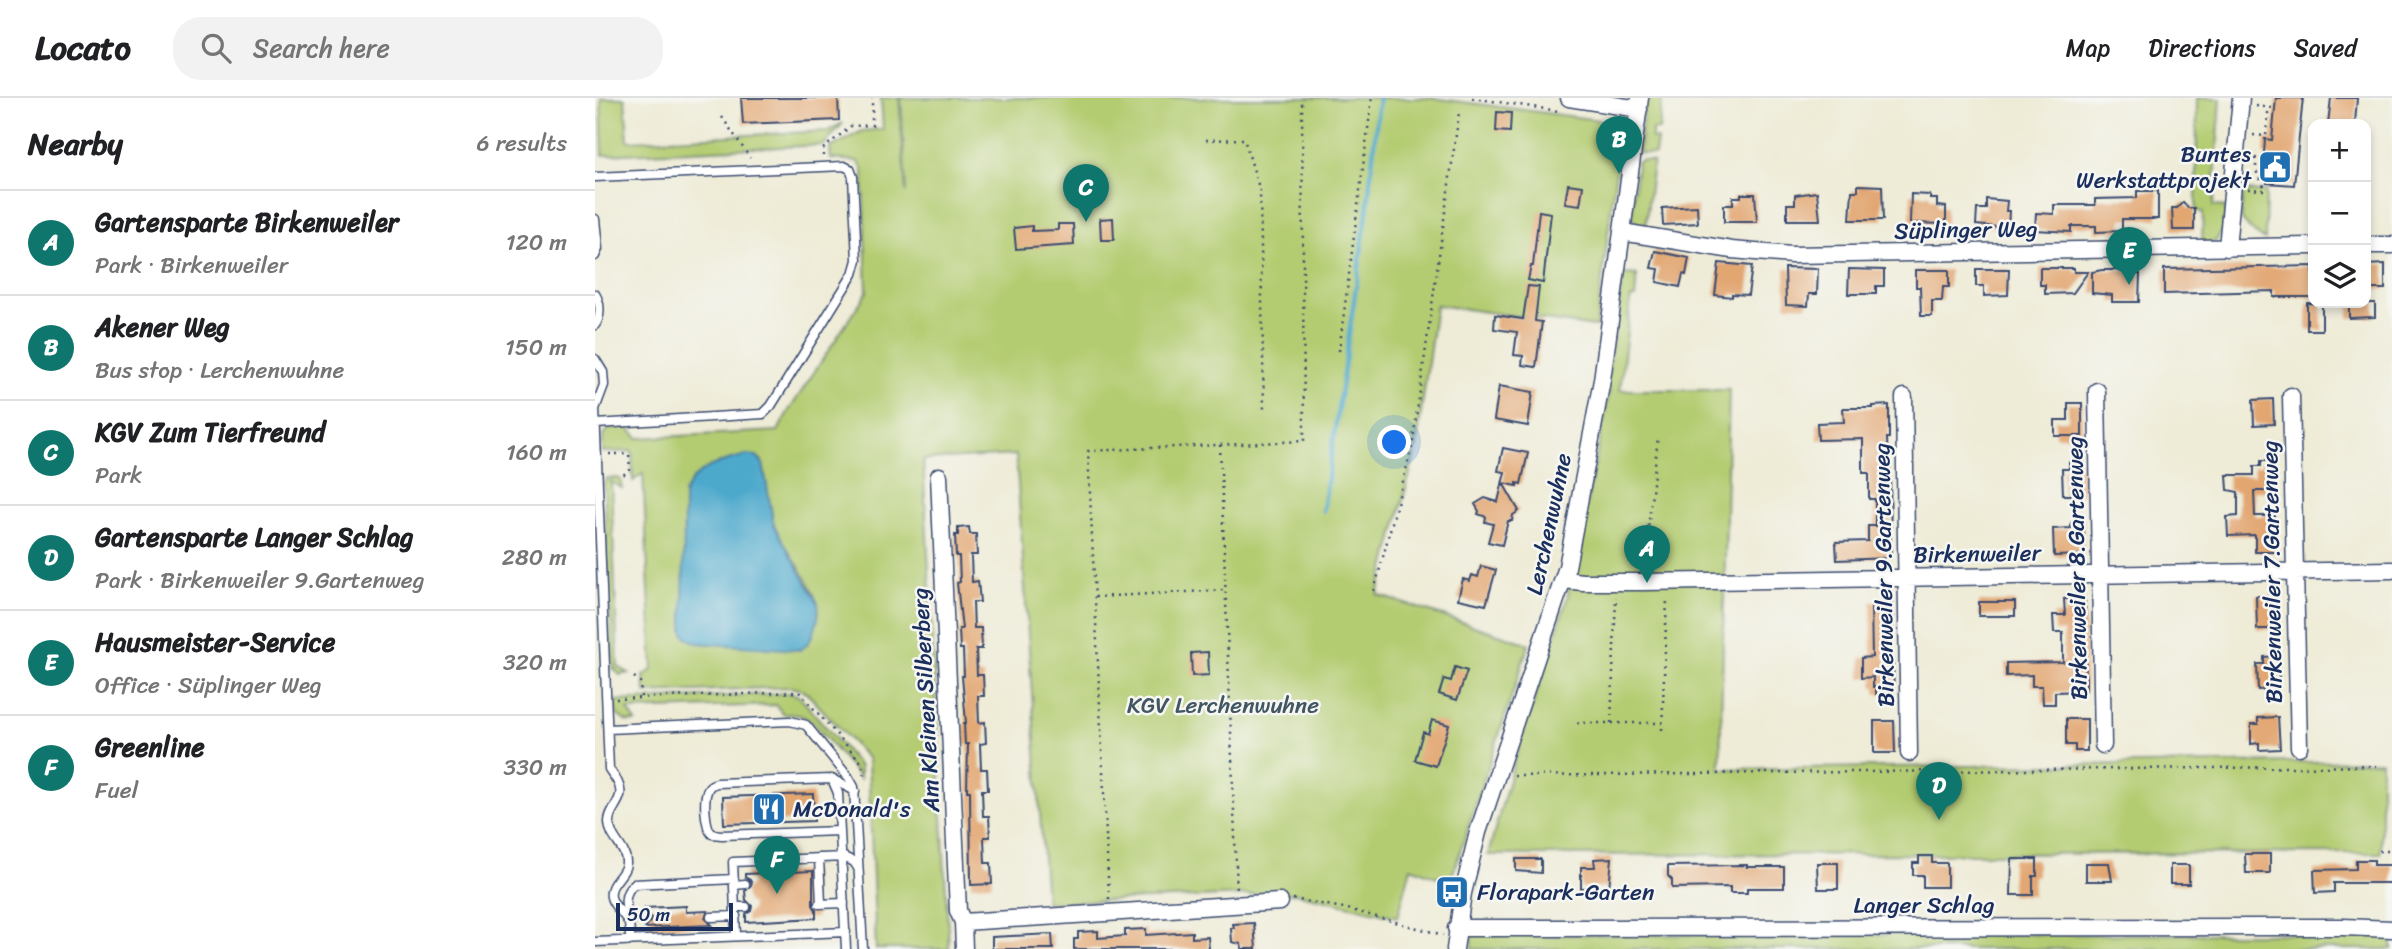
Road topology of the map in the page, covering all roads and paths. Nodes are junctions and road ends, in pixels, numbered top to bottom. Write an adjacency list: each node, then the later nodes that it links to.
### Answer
1 (872, 98): 16 (path)
2 (1302, 98): 37 (path)
3 (1371, 98): 29 (path)
4 (1472, 98): 7 (path)
5 (2241, 98): 25 (street)
6 (1639, 104): 7 (street); 21 (street, Lerchenwuhne)
7 (1565, 105)
8 (2264, 106): 9 (path)
9 (2275, 108)
10 (1458, 113): 51 (path)
11 (2274, 114): 13 (path)
12 (722, 117): 17 (path)
13 (2246, 134)
14 (1206, 140): 34 (path)
15 (2268, 155): 19 (path)
16 (822, 166): 17 (lane); 35 (lane)
17 (758, 170): 18 (lane)
18 (595, 177)
19 (2241, 188)
20 (595, 219): 26 (lane)
21 (1622, 232): 25 (street, Süplinger Weg); 46 (street, Lerchenwuhne)
22 (2371, 245): 23 (street)
23 (2392, 245)
24 (2308, 246): 25 (street, Süplinger Weg)
25 (2228, 248)
26 (595, 256)
27 (595, 294): 28 (lane)
28 (595, 325)
29 (1339, 351)
30 (595, 359): 35 (lane)
31 (2097, 391): 44 (street, Birkenweiler 8.Gartenweg)
32 (2291, 396): 43 (street, Birkenweiler 7.Gartenweg)
33 (1905, 397): 45 (street, Birkenweiler 9.Gartenweg)
34 (1264, 410)
35 (596, 424): 38 (lane)
36 (1658, 436): 49 (path)
37 (1220, 445): 50 (path); 52 (path)
38 (596, 454): 39 (lane); 40 (path)
39 (596, 474): 54 (lane)
40 (623, 475)
41 (939, 476): 85 (street, Am Kleinen Silberberg)
42 (2392, 570): 43 (street, Birkenweiler)
43 (2295, 571): 44 (street, Birkenweiler); 62 (street, Birkenweiler 7.Gartenweg)
44 (2100, 574): 45 (street, Birkenweiler); 61 (street, Birkenweiler 8.Gartenweg)
45 (1906, 579): 47 (street, Birkenweiler); 63 (street, Birkenweiler 9.Gartenweg)
46 (1564, 580): 48 (street, Birkenweiler); 89 (street, Lerchenwuhne)
47 (1668, 581): 49 (street, Birkenweiler); 58 (path)
48 (1616, 582): 49 (street, Birkenweiler); 57 (path)
49 (1643, 582)
50 (1224, 590): 52 (path); 77 (path)
51 (1374, 592)
52 (1094, 597): 82 (path)
53 (634, 677): 67 (path)
54 (606, 679): 55 (lane); 59 (lane)
55 (595, 680)
56 (1577, 723): 57 (path)
57 (1611, 723): 58 (path)
58 (1662, 723): 60 (path)
59 (608, 729): 68 (lane); 90 (lane)
60 (1662, 730)
61 (2103, 745)
62 (2299, 747)
63 (1909, 753)
64 (2381, 765): 65 (path)
65 (1510, 776)
66 (832, 779): 68 (lane); 69 (lane); 69 (lane)
67 (864, 781)
68 (855, 791): 74 (lane)
69 (840, 831): 72 (lane)
70 (2379, 851): 71 (path)
71 (2392, 851)
72 (841, 857): 73 (lane); 74 (lane); 79 (lane)
73 (819, 858): 75 (lane); 79 (lane)
74 (860, 871): 93 (lane)
75 (734, 882): 76 (lane); 81 (lane); 84 (lane)
76 (745, 884)
77 (1237, 893)
78 (1280, 902): 82 (street); 89 (path)
79 (844, 903): 87 (lane)
80 (746, 907): 81 (lane)
81 (735, 912): 83 (lane); 88 (lane)
82 (1109, 912): 85 (street)
83 (711, 917)
84 (645, 919)
85 (963, 922): 94 (street, Am Kleinen Silberberg)
86 (2392, 929): 89 (street, Langer Schlag)
87 (846, 932): 88 (lane); 92 (lane)
88 (736, 936): 90 (lane)
89 (1455, 938)
90 (630, 941): 91 (lane)
91 (595, 943)
92 (846, 949)
93 (863, 949)
94 (964, 949)

